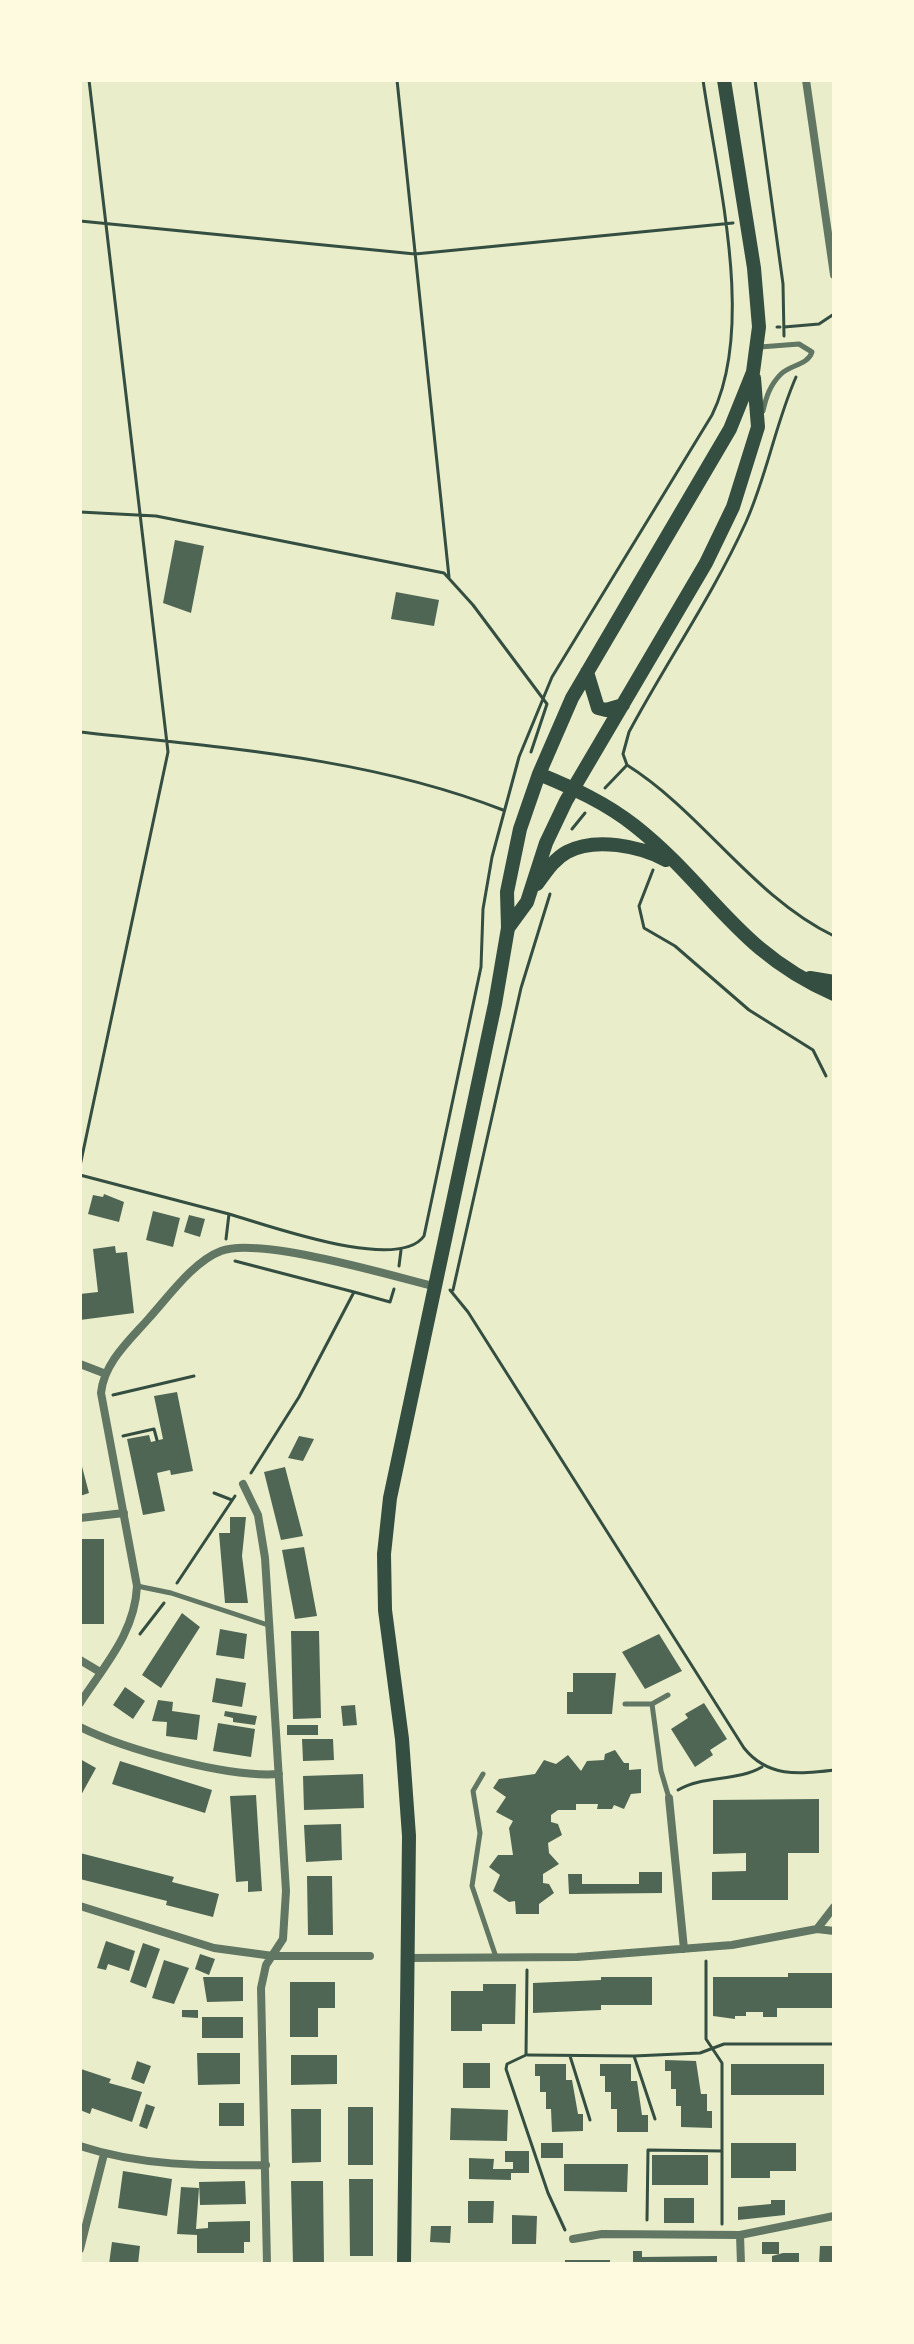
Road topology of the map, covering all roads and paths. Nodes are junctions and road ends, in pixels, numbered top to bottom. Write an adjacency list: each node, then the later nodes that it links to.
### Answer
1 (89, 80): 9 (path)
2 (397, 80): 13 (path)
3 (703, 80): 10 (path)
4 (724, 80): 8 (main road)
5 (755, 80): 17 (path)
6 (806, 80): 11 (street)
7 (80, 221): 9 (path)
8 (748, 221): 10 (path); 19 (main road)
9 (107, 223): 13 (path); 23 (path)
10 (724, 224): 13 (path); 26 (path)
11 (831, 241): 12 (street)
12 (831, 252): 14 (street)
13 (415, 254): 24 (path)
14 (832, 262): 15 (street)
15 (834, 275)
16 (834, 314): 17 (path)
17 (780, 327): 18 (path)
18 (784, 340)
19 (758, 347): 20 (main road); 21 (lane)
20 (753, 372): 21 (main road); 25 (main road)
21 (758, 427): 27 (main road)
22 (80, 512): 23 (path)
23 (141, 515): 24 (path); 31 (path)
24 (449, 577): 26 (path)
25 (587, 672): 27 (main road); 29 (main road)
26 (543, 697): 28 (path)
27 (623, 705): 32 (main road)
28 (533, 718): 29 (path); 35 (path)
29 (558, 729): 33 (main road)
30 (80, 732): 31 (path)
31 (168, 740): 35 (path); 47 (path)
32 (599, 746): 34 (main road); 42 (path)
33 (539, 774): 34 (main road); 41 (main road)
34 (573, 788): 38 (main road); 40 (main road)
35 (503, 810): 51 (path)
36 (580, 820): 37 (path)
37 (567, 852): 38 (main road); 40 (main road)
38 (667, 860): 43 (main road); 46 (path)
39 (552, 889): 77 (path)
40 (532, 890): 41 (main road)
41 (508, 928): 53 (main road)
42 (834, 936)
43 (794, 974): 44 (main road); 45 (main road)
44 (834, 982)
45 (834, 994)
46 (826, 1076)
47 (80, 1166)
48 (80, 1175): 49 (path)
49 (229, 1214): 50 (path); 51 (path)
50 (228, 1249): 52 (street); 54 (path); 56 (street)
51 (401, 1250): 52 (path)
52 (397, 1277): 53 (street); 54 (path)
53 (437, 1287): 92 (main road)
54 (354, 1292): 61 (path)
55 (80, 1364): 56 (street)
56 (106, 1374): 58 (street)
57 (194, 1376): 58 (path)
58 (101, 1398): 59 (street)
59 (107, 1439): 60 (path); 64 (street)
60 (157, 1440)
61 (243, 1484): 63 (path); 68 (street)
62 (214, 1493): 63 (path)
63 (232, 1500): 67 (path)
64 (124, 1513): 65 (street); 66 (street)
65 (80, 1518)
66 (137, 1586): 67 (lane); 69 (street)
67 (171, 1593): 68 (lane); 69 (path)
68 (268, 1625): 79 (street)
69 (124, 1637): 71 (street)
70 (80, 1660): 71 (street)
71 (100, 1672): 73 (street)
72 (668, 1695): 75 (lane)
73 (80, 1703)
74 (625, 1704): 75 (lane)
75 (652, 1704): 81 (lane)
76 (80, 1727): 79 (street)
77 (764, 1766): 78 (path); 81 (path)
78 (834, 1770)
79 (279, 1774): 88 (street)
80 (483, 1774): 91 (lane)
81 (669, 1798): 87 (street)
82 (80, 1906): 88 (street)
83 (834, 1907): 84 (street)
84 (817, 1929): 85 (street); 86 (street)
85 (834, 1931)
86 (706, 1947): 87 (street); 94 (path)
87 (684, 1949): 90 (street)
88 (273, 1956): 89 (street); 103 (street)
89 (370, 1956)
90 (527, 1956): 91 (street); 95 (path)
91 (496, 1957): 92 (street)
92 (407, 1958): 111 (main road)
93 (834, 2044): 94 (path)
94 (712, 2048): 97 (path); 101 (path)
95 (526, 2055): 96 (path); 108 (path)
96 (570, 2056): 97 (path); 99 (path)
97 (634, 2056): 98 (path)
98 (655, 2119)
99 (590, 2120)
100 (80, 2146): 102 (street)
101 (722, 2151): 105 (path); 107 (path)
102 (104, 2154): 103 (street); 109 (street)
103 (266, 2165): 110 (street)
104 (834, 2216): 106 (street)
105 (647, 2233): 107 (street); 108 (street)
106 (740, 2235): 107 (street); 112 (street)
107 (723, 2236)
108 (573, 2239)
109 (80, 2249)
110 (267, 2264)
111 (404, 2264)
112 (741, 2264)

